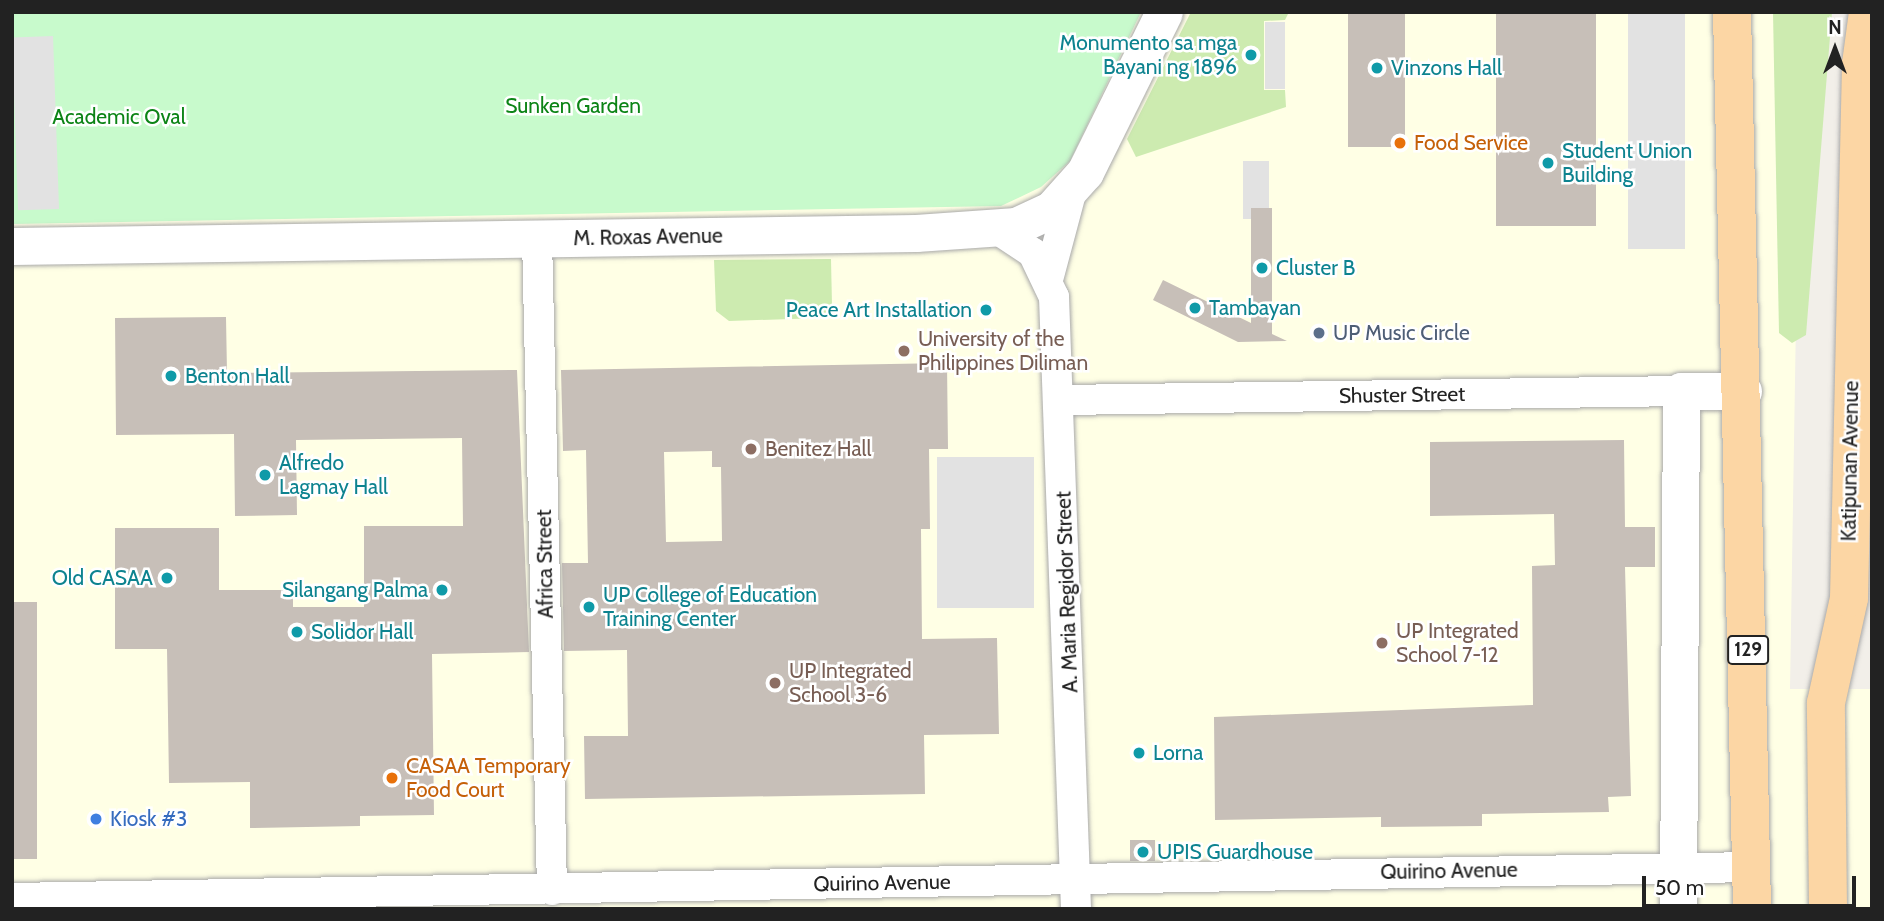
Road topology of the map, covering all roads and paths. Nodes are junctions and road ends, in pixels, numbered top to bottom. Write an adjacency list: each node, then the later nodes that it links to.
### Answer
1 (1164, 12): 6 (street, M. Roxas Avenue)
2 (1732, 12): 13 (main road, 129)
3 (1857, 12): 5 (main road)
4 (1868, 12): 5 (main road, Katipunan Avenue)
5 (1861, 51): 11 (main road, Katipunan Avenue)
6 (1073, 186): 7 (street, M. Roxas Avenue); 10 (street, A. Maria Regidor Street)
7 (997, 229): 8 (street, M. Roxas Avenue); 10 (street)
8 (537, 238): 9 (street, M. Roxas Avenue); 19 (street, Africa Street)
9 (12, 246)
10 (1049, 276): 14 (street, A. Maria Regidor Street)
11 (1862, 387): 15 (main road, Katipunan Avenue)
12 (1681, 391): 13 (street, Shuster Street); 14 (street, Shuster Street); 16 (street)
13 (1743, 391): 17 (main road, 129)
14 (1062, 400): 18 (street, A. Maria Regidor Street)
15 (1861, 430): 24 (main road, Katipunan Avenue)
16 (1678, 867): 17 (street, Quirino Avenue); 18 (street, Quirino Avenue); 22 (street)
17 (1752, 867): 23 (main road, 129)
18 (1075, 879): 19 (street, Quirino Avenue); 21 (street, A. Maria Regidor Street)
19 (552, 890): 20 (street, Quirino Avenue)
20 (12, 898)
21 (1076, 909)
22 (1678, 909)
23 (1752, 909)
24 (1828, 909)

